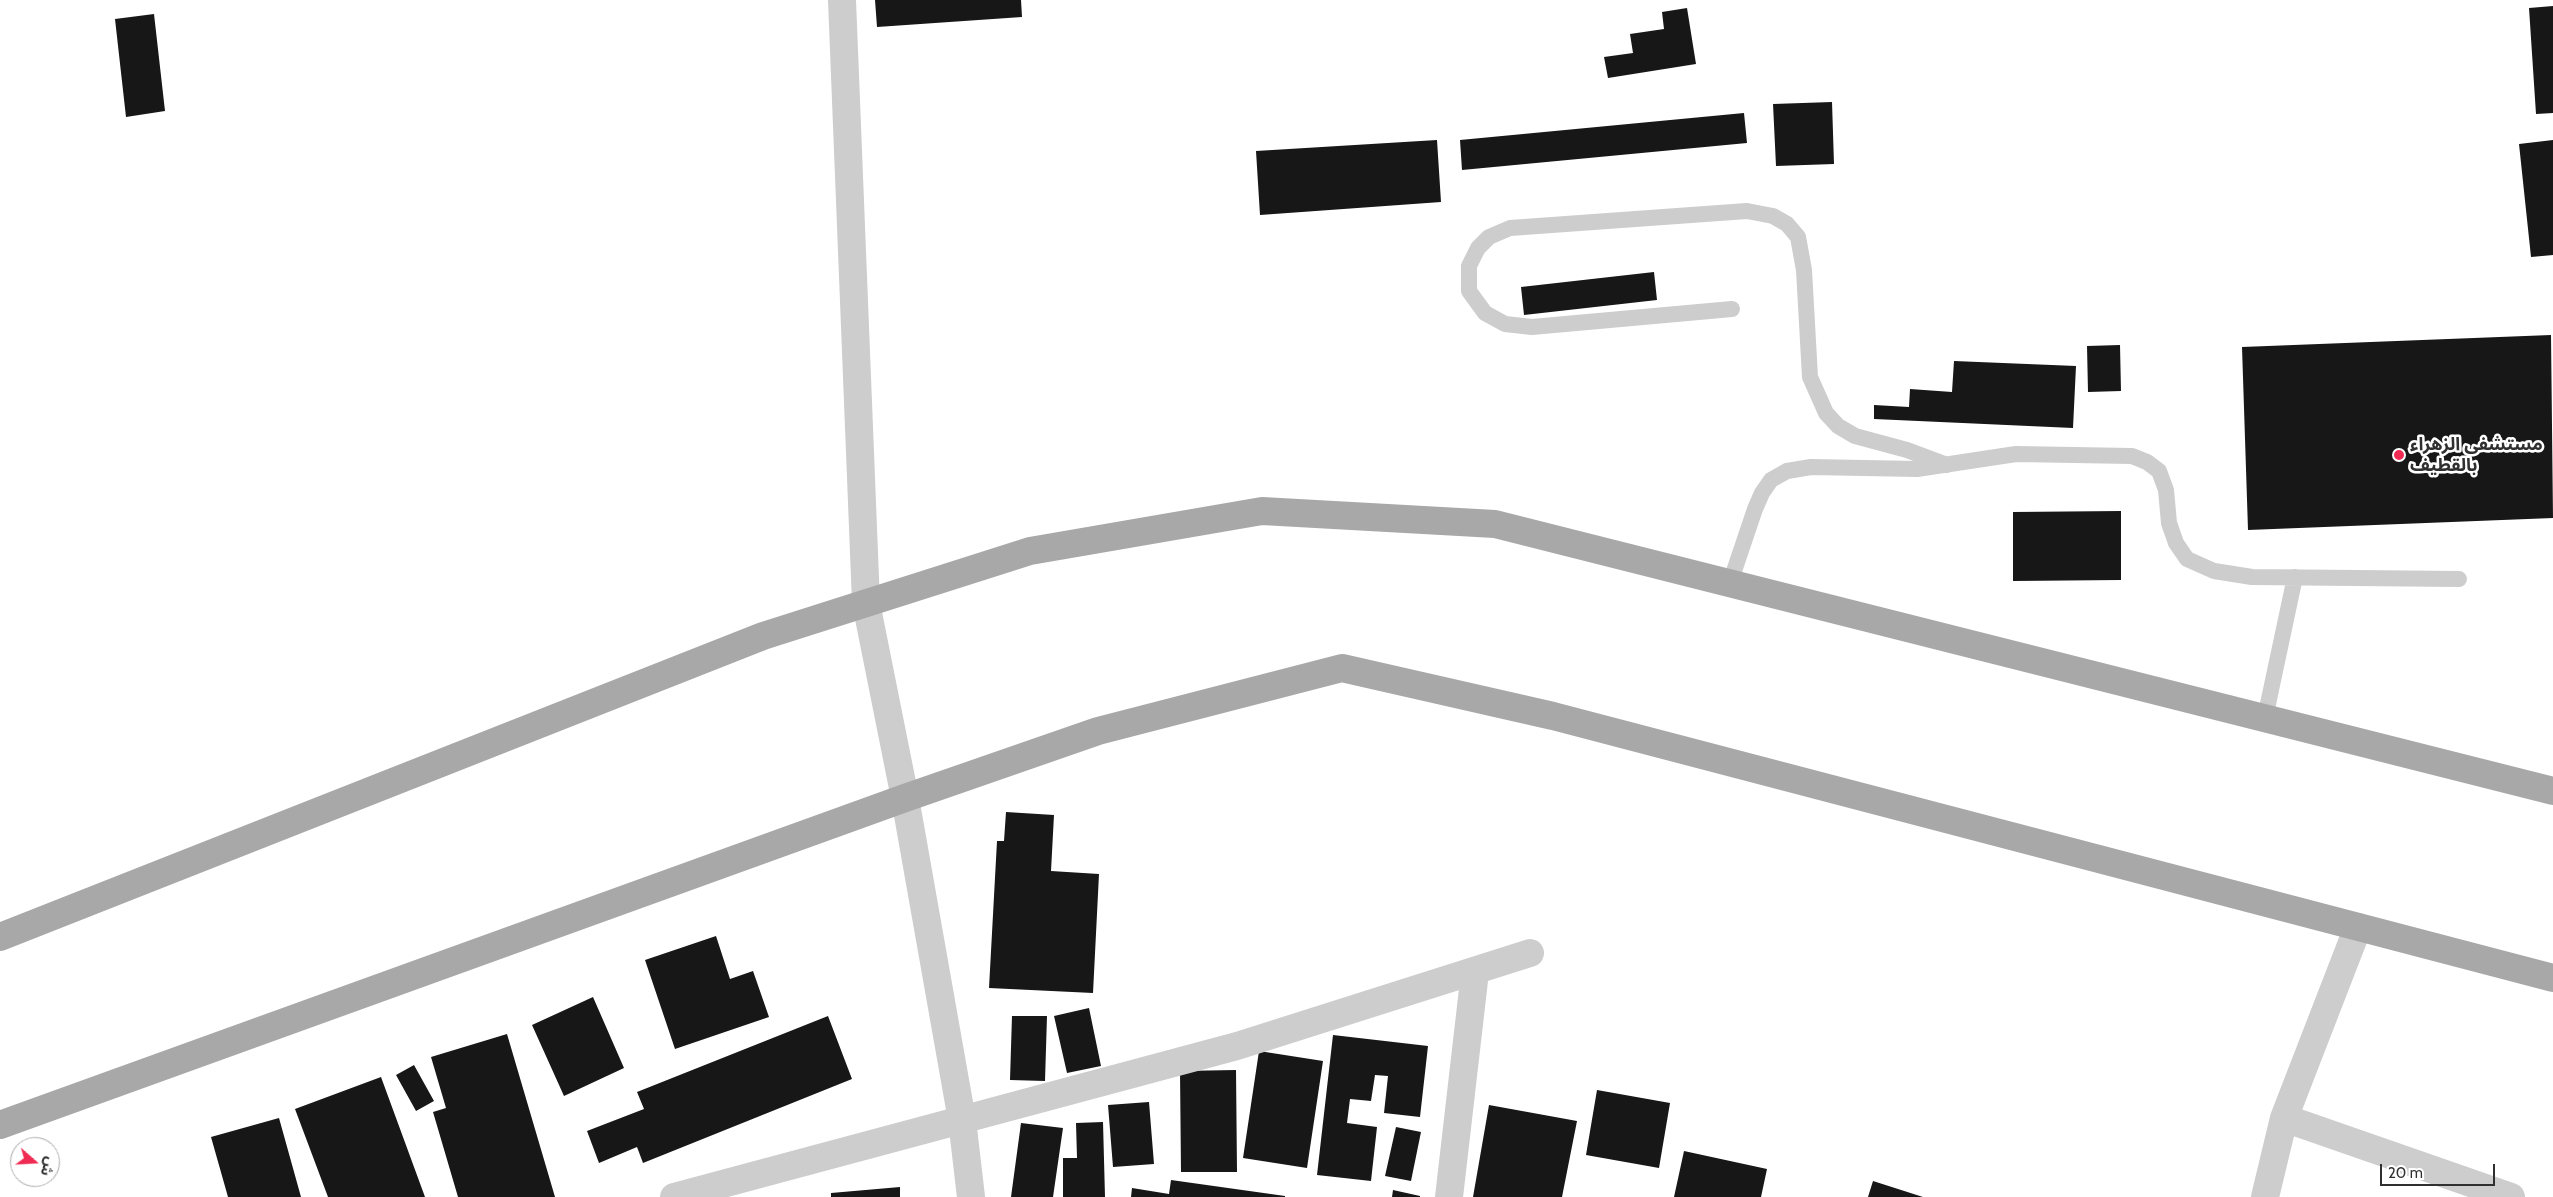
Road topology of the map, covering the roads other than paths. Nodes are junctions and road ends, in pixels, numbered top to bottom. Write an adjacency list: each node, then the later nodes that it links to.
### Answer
1 (842, 0): 7 (street)
2 (1732, 309): 3 (lane)
3 (1947, 465): 4 (lane); 6 (lane)
4 (2295, 577): 5 (lane); 8 (lane)
5 (2459, 579)
6 (1730, 583): 7 (main road); 8 (main road)
7 (866, 603): 10 (street); 12 (main road)
8 (2265, 718): 9 (main road)
9 (2553, 791)
10 (905, 798): 11 (main road); 17 (street); 18 (main road)
11 (2358, 927): 15 (main road); 16 (street)
12 (0, 937)
13 (1530, 953): 14 (street)
14 (1475, 972): 17 (street); 21 (street)
15 (2553, 978)
16 (2284, 1118): 22 (street); 23 (street)
17 (962, 1120): 19 (street); 20 (street)
18 (0, 1125)
19 (674, 1197)
20 (971, 1197)
21 (1449, 1197)
22 (2265, 1197)
23 (2511, 1197)

